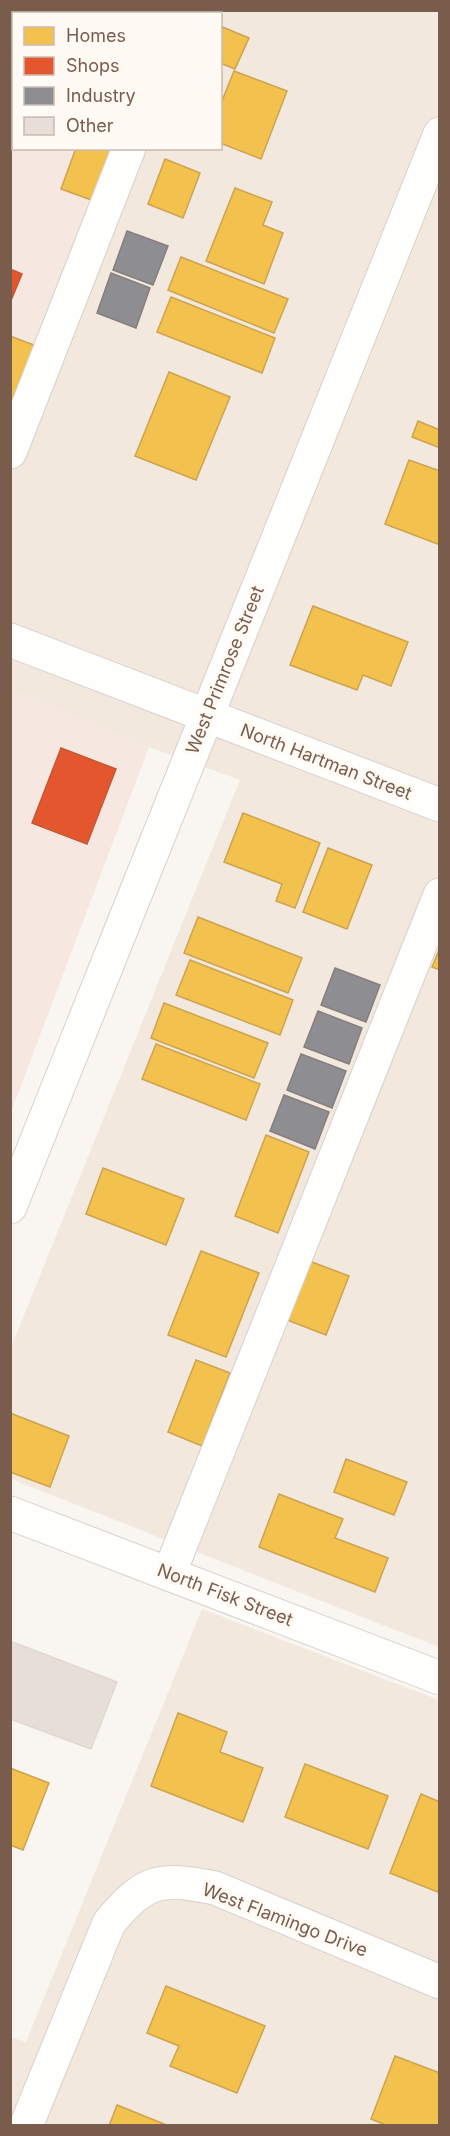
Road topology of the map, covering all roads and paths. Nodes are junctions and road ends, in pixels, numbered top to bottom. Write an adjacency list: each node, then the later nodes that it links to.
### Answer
1 (440, 134): 5 (street, West Primrose Street)
2 (128, 150): 3 (street)
3 (10, 452)
4 (10, 640): 5 (street, North Hartman Street)
5 (207, 716): 6 (street, North Hartman Street); 8 (street, West Primrose Street)
6 (440, 805)
7 (440, 895): 10 (street)
8 (10, 1207)
9 (10, 1513): 10 (street, North Fisk Street)
10 (169, 1574): 11 (street, North Fisk Street)
11 (440, 1678)
12 (440, 1982): 13 (street, West Flamingo Drive)
13 (26, 2126)

